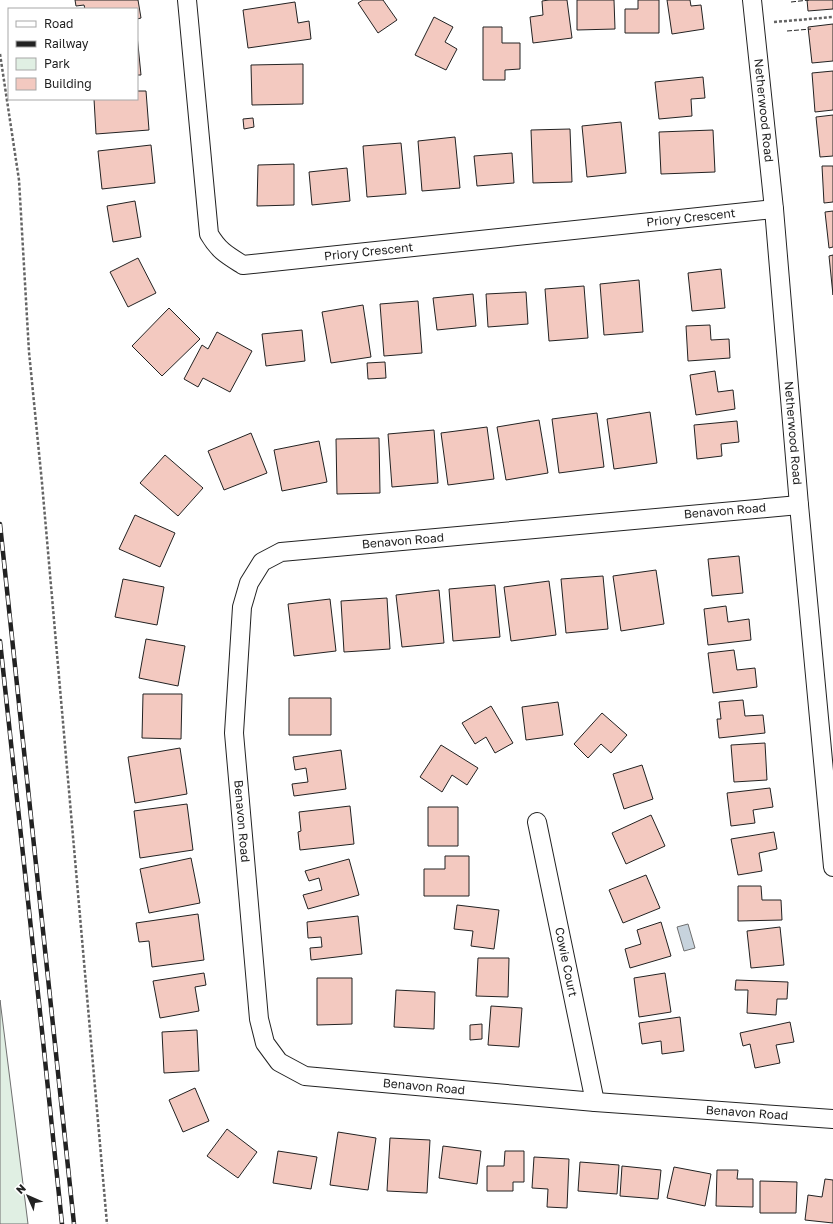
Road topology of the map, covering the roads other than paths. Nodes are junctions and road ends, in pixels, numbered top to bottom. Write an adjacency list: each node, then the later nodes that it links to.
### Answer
1 (187, 0): 3 (street, Priory Crescent)
2 (752, 0): 3 (street, Netherwood Road)
3 (774, 209): 4 (street, Netherwood Road)
4 (799, 505): 6 (street, Netherwood Road); 7 (street, Benavon Road)
5 (537, 822): 7 (street, Cowie Court)
6 (833, 867)
7 (595, 1102): 8 (street, Benavon Road)
8 (833, 1119)

